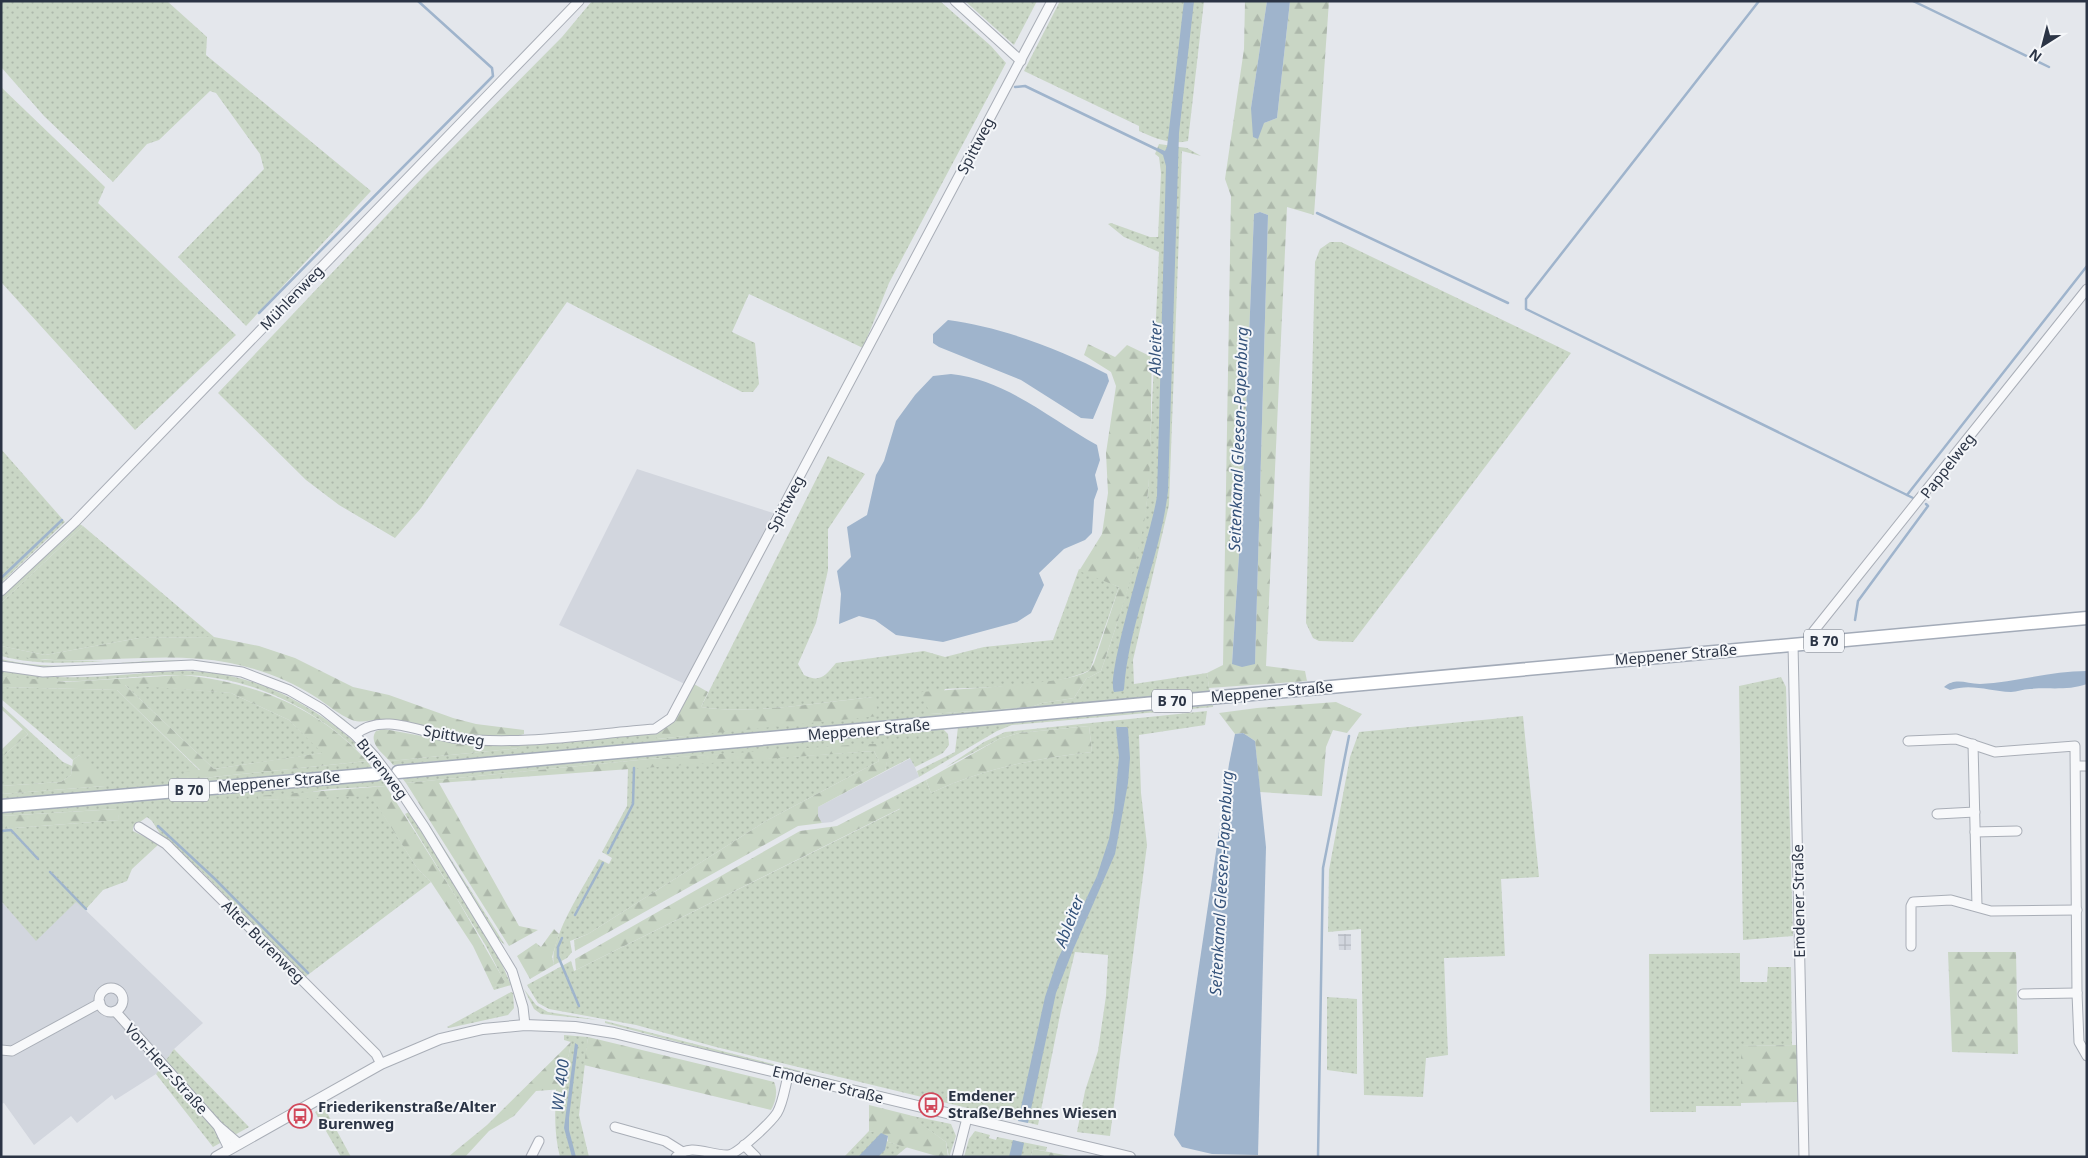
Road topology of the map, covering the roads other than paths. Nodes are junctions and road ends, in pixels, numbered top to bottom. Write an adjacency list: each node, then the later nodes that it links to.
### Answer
1 (579, 1): 6 (street, Mühlenweg)
2 (955, 1): 4 (street)
3 (1052, 1): 4 (street, Spittweg)
4 (1020, 61): 11 (street, Spittweg)
5 (2087, 289): 8 (street, Pappelweg)
6 (1, 591)
7 (2087, 618): 8 (main road, Meppener Straße / B 70)
8 (1811, 642): 9 (main road, Meppener Straße / B 70)
9 (1793, 644): 16 (main road, Meppener Straße / B 70); 51 (street, Emdener Straße)
10 (1, 666): 11 (street, Burenweg)
11 (355, 735): 32 (street, Burenweg, bridge)
12 (1908, 741): 13 (street)
13 (1973, 744): 14 (street); 19 (street)
14 (2076, 766): 15 (street); 24 (street)
15 (2087, 766)
16 (398, 772)
17 (377, 774): 18 (main road, Meppener Straße / B 70)
18 (1, 806)
19 (1975, 812): 20 (street); 23 (street)
20 (1937, 814)
21 (139, 827): 35 (street, Alter Burenweg)
22 (2017, 831): 23 (street)
23 (1975, 832): 25 (street)
24 (2082, 895): 26 (street)
25 (1977, 906): 26 (street); 27 (street)
26 (2077, 910): 28 (street)
27 (1910, 946)
28 (2077, 993): 29 (street); 34 (street)
29 (2023, 994)
30 (100, 1003): 31 (street, Von-Herz-Straße); 31 (street, Von-Herz-Straße); 33 (street, Von-Herz-Straße)
31 (115, 1011): 38 (street, Von-Herz-Straße)
32 (525, 1025): 35 (street, Emdener Straße); 36 (street, Emdener Straße)
33 (1, 1050)
34 (2087, 1056)
35 (381, 1064): 41 (street, Emdener Straße)
36 (788, 1076): 37 (street, Emdener Straße); 42 (street)
37 (968, 1118): 45 (street, Emdener Straße); 49 (street)
38 (218, 1126): 41 (street); 43 (street)
39 (615, 1127): 44 (street)
40 (540, 1141): 47 (street)
41 (239, 1144): 43 (street, Emdener Straße)
42 (744, 1145): 44 (street); 48 (street)
43 (229, 1149): 46 (street, Emdener Straße)
44 (679, 1154)
45 (1113, 1155): 50 (street, Emdener Straße)
46 (216, 1157)
47 (531, 1157)
48 (756, 1157)
49 (957, 1157)
50 (1130, 1157)
51 (1804, 1157)

